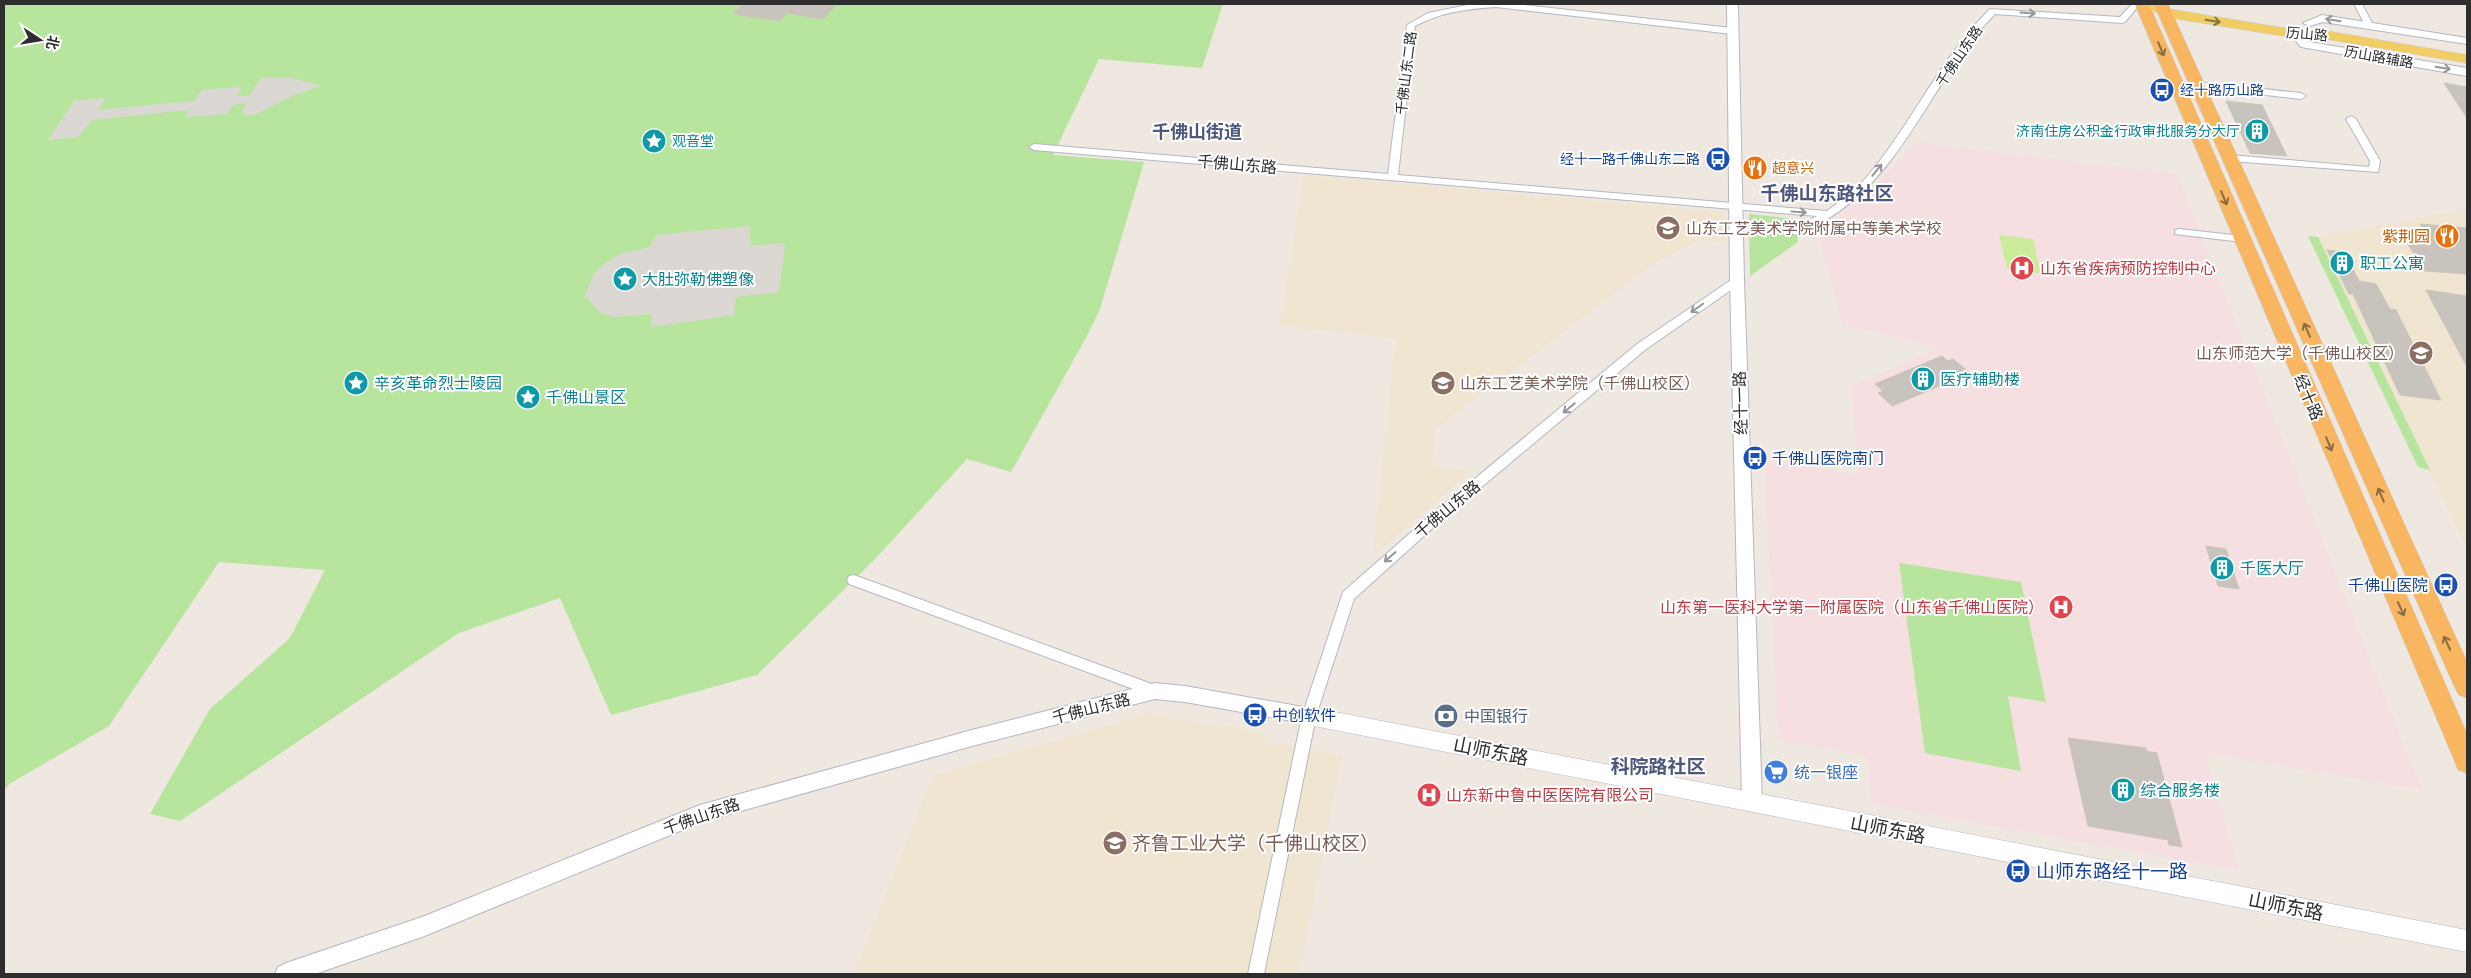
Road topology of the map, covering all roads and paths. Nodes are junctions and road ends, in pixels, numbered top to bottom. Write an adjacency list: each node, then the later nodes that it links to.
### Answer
1 (1732, 4): 9 (street, 经十一路)
2 (2136, 4): 22 (street, 千佛山东路, one-way to 2)
3 (2142, 4): 25 (highway, 经十路, one-way to 25)
4 (2190, 4): 7 (main road, 历山路)
5 (2358, 4): 8 (street)
6 (2158, 7): 10 (main road, 历山路, one-way to 10); 15 (highway, 经十路)
7 (2309, 23): 8 (street, 历山路辅路, one-way to 7); 12 (main road, 历山路)
8 (2369, 25): 11 (street, 历山路辅路)
9 (1732, 32): 20 (street, 千佛山东二路); 21 (street, 经十一路)
10 (2296, 34): 13 (main road, 历山路); 14 (street, 历山路辅路, one-way to 14)
11 (2467, 41)
12 (2467, 52)
13 (2467, 59)
14 (2467, 72)
15 (2197, 85): 16 (street); 19 (highway, 经十路)
16 (2301, 96)
17 (2351, 119): 19 (street)
18 (1034, 147): 20 (street, 千佛山东路)
19 (2230, 158): 28 (highway, 经十路, one-way to 19)
20 (1393, 177): 21 (street, 千佛山东路)
21 (1736, 207): 22 (street, 千佛山东路, one-way to 22); 26 (street, 经十一路)
22 (1828, 214): 23 (street, 千佛山东路)
23 (1797, 232)
24 (2179, 232): 25 (street)
25 (2242, 239): 31 (highway, 经十路, one-way to 31)
26 (1737, 280): 30 (street, 千佛山东路, one-way to 30); 32 (street, 经十一路)
27 (854, 580): 29 (street)
28 (2467, 688)
29 (1155, 691): 30 (street, 千佛山东路); 34 (street, 千佛山东路)
30 (1309, 716): 32 (main road, 山师东路); 35 (street)
31 (2467, 762)
32 (1752, 802): 33 (main road, 山师东路)
33 (2467, 941)
34 (286, 974)
35 (1256, 974)

